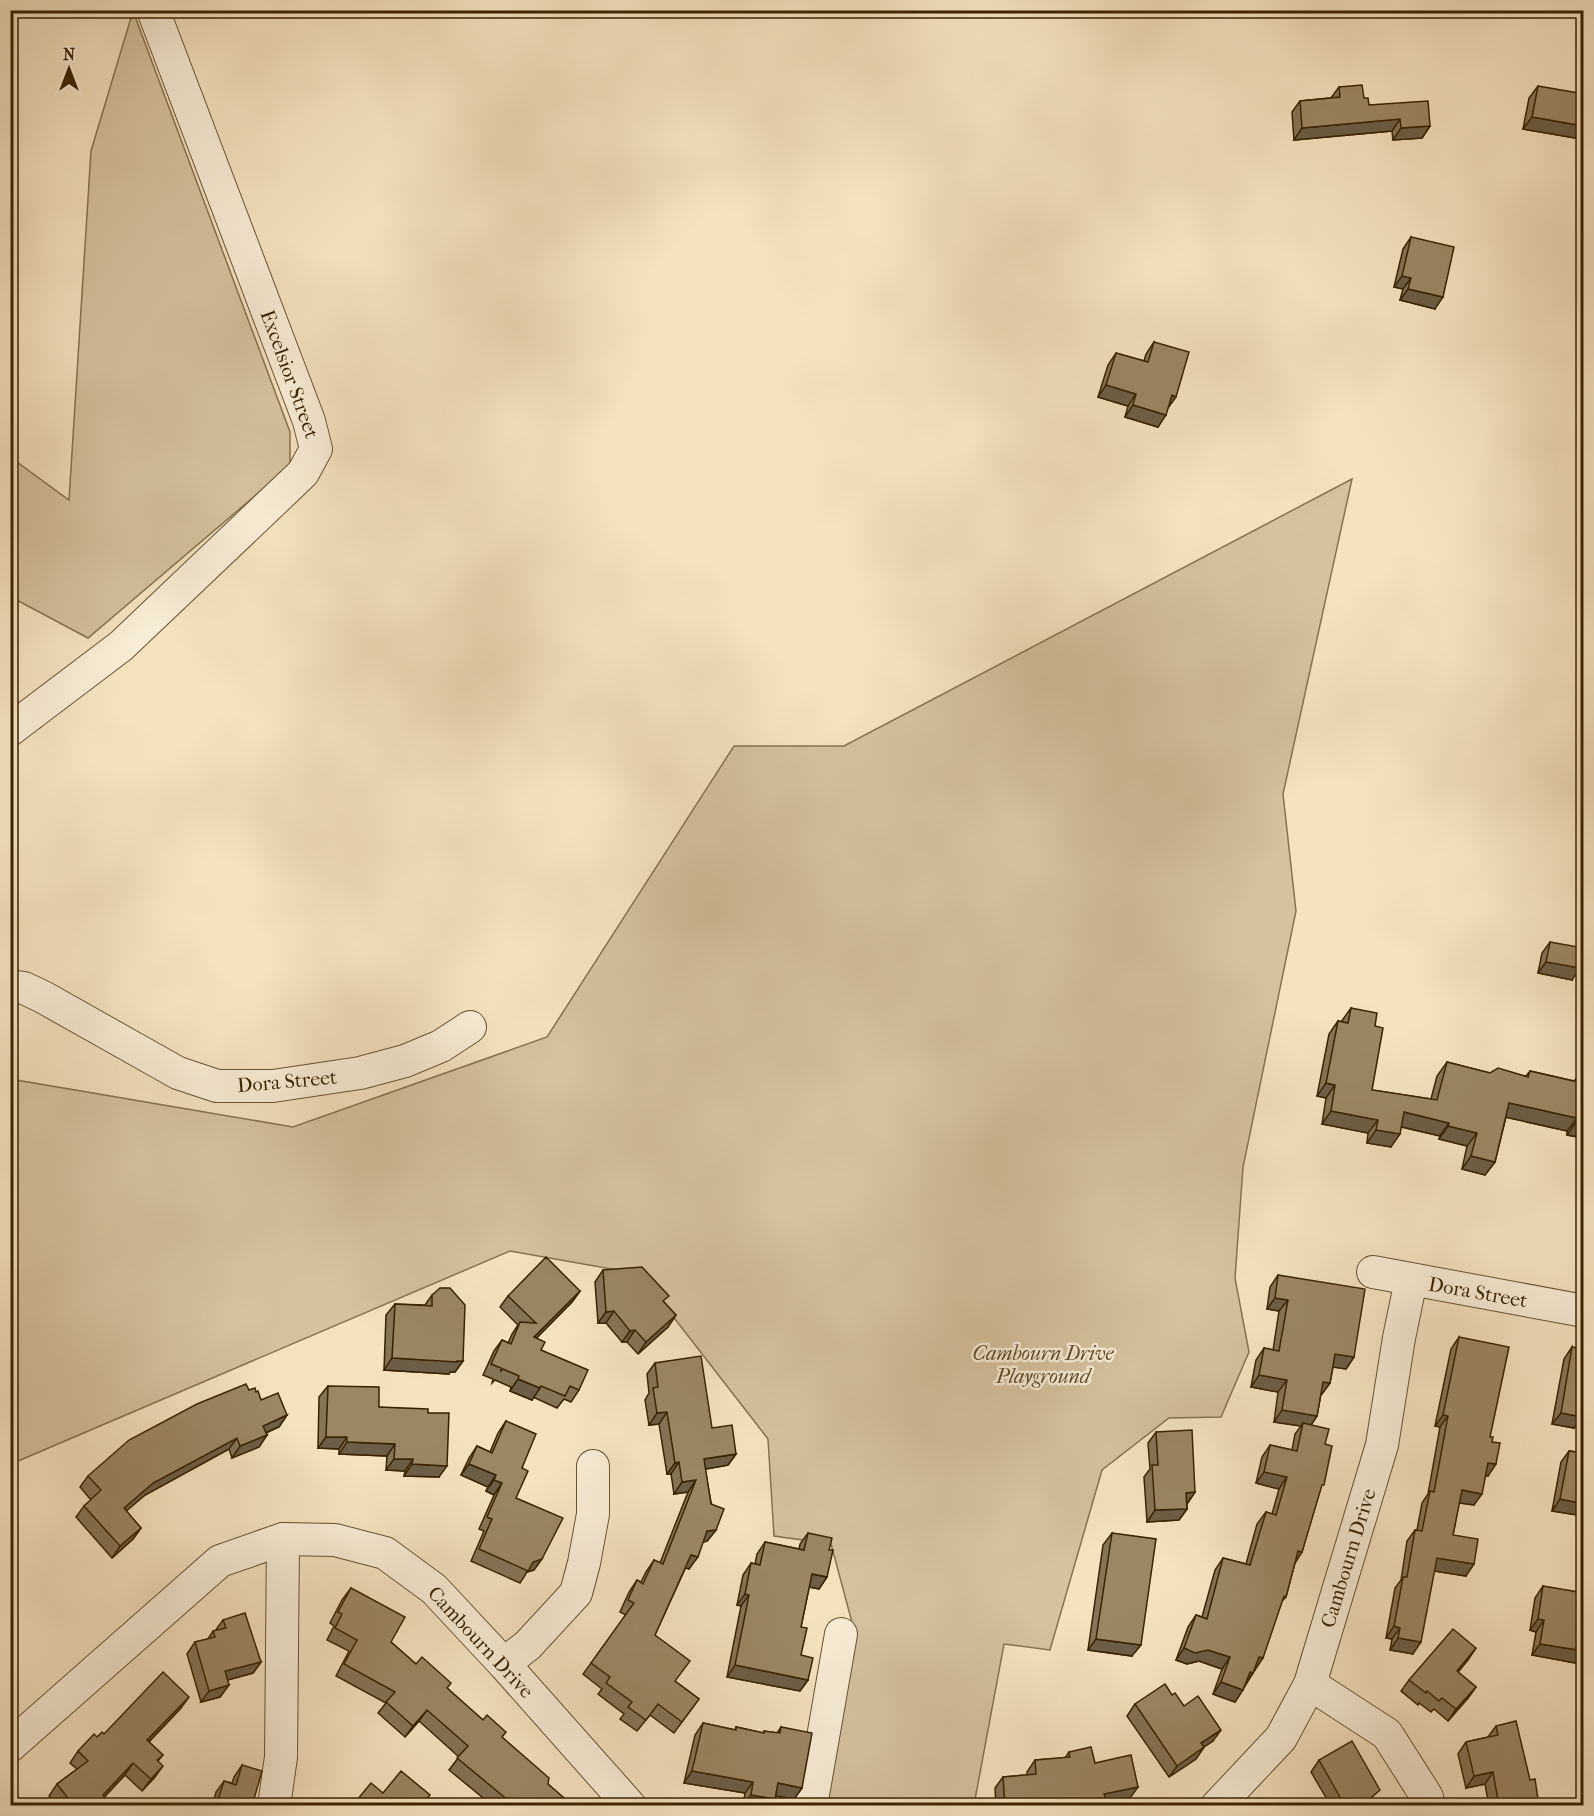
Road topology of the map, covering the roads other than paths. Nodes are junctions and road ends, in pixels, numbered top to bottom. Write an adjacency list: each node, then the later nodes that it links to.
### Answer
1 (153, 10): 2 (street, Excelsior Street)
2 (10, 730)
3 (10, 986): 4 (street, Dora Street)
4 (470, 1027)
5 (1373, 1272): 6 (street, Dora Street)
6 (1411, 1280): 7 (street, Dora Street); 12 (street, Cambourn Drive)
7 (1584, 1311)
8 (593, 1466): 11 (street)
9 (283, 1539): 11 (street, Cambourn Drive); 13 (street, Cambourn Drive); 14 (street)
10 (841, 1634): 16 (street)
11 (504, 1664): 15 (street, Cambourn Drive)
12 (1310, 1684): 17 (street, Cambourn Drive); 18 (street)
13 (10, 1746)
14 (274, 1806)
15 (630, 1806)
16 (811, 1806)
17 (1217, 1806)
18 (1428, 1806)

